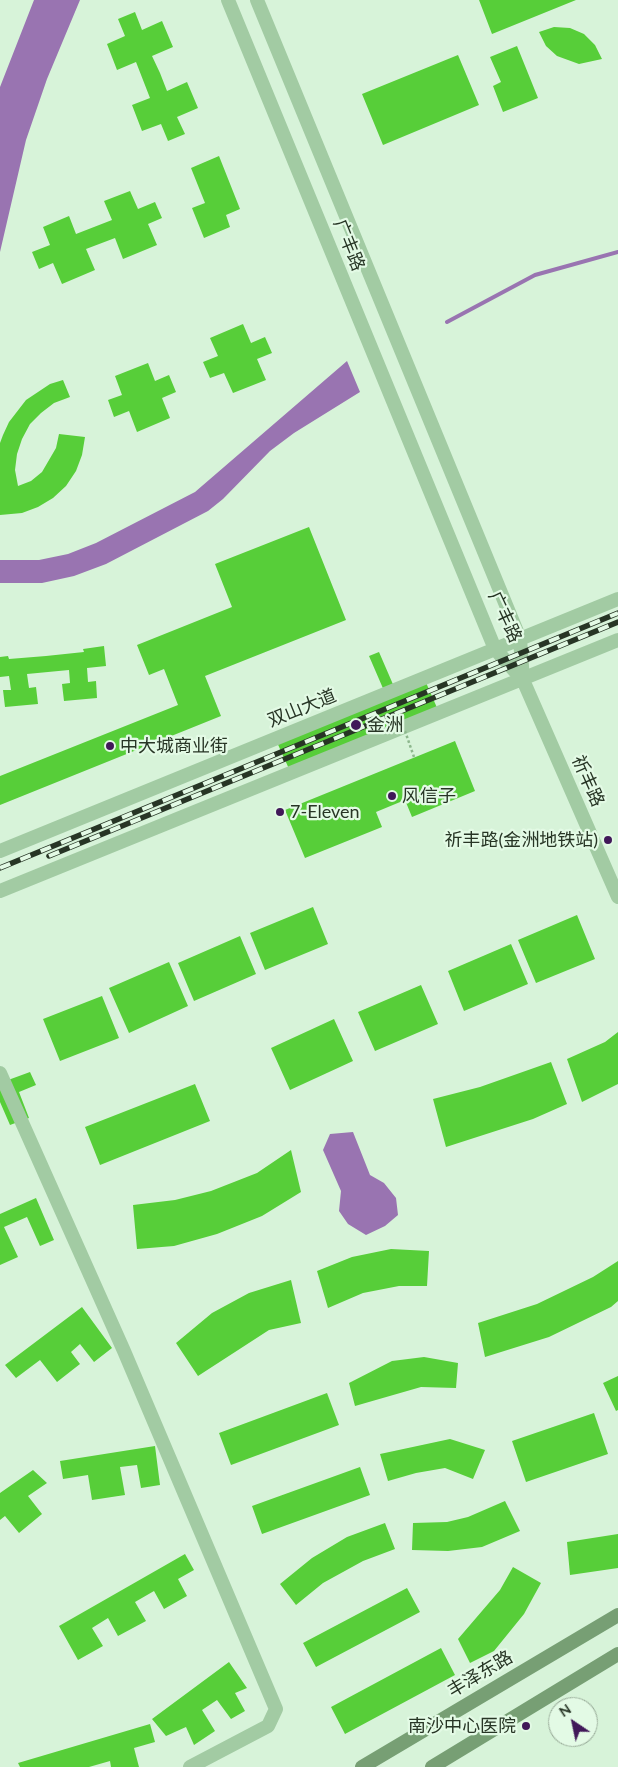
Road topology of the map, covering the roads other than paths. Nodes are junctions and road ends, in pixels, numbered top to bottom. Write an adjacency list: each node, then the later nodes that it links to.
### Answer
1 (228, 0): 6 (street, 广丰路)
2 (257, 0): 4 (street, 广丰路)
3 (618, 599): 4 (street, 双山大道)
4 (520, 639): 6 (street, 双山大道); 7 (street, 广丰路)
5 (618, 640): 7 (street)
6 (495, 649): 7 (street, 广丰路); 8 (street, 双山大道)
7 (523, 680): 9 (street); 10 (street, 祈丰路)
8 (0, 851)
9 (0, 891)
10 (618, 897)
11 (0, 1073): 14 (street)
12 (618, 1615): 15 (main road, 丰泽东路)
13 (618, 1654): 16 (main road)
14 (190, 1767)
15 (362, 1767)
16 (432, 1767)

